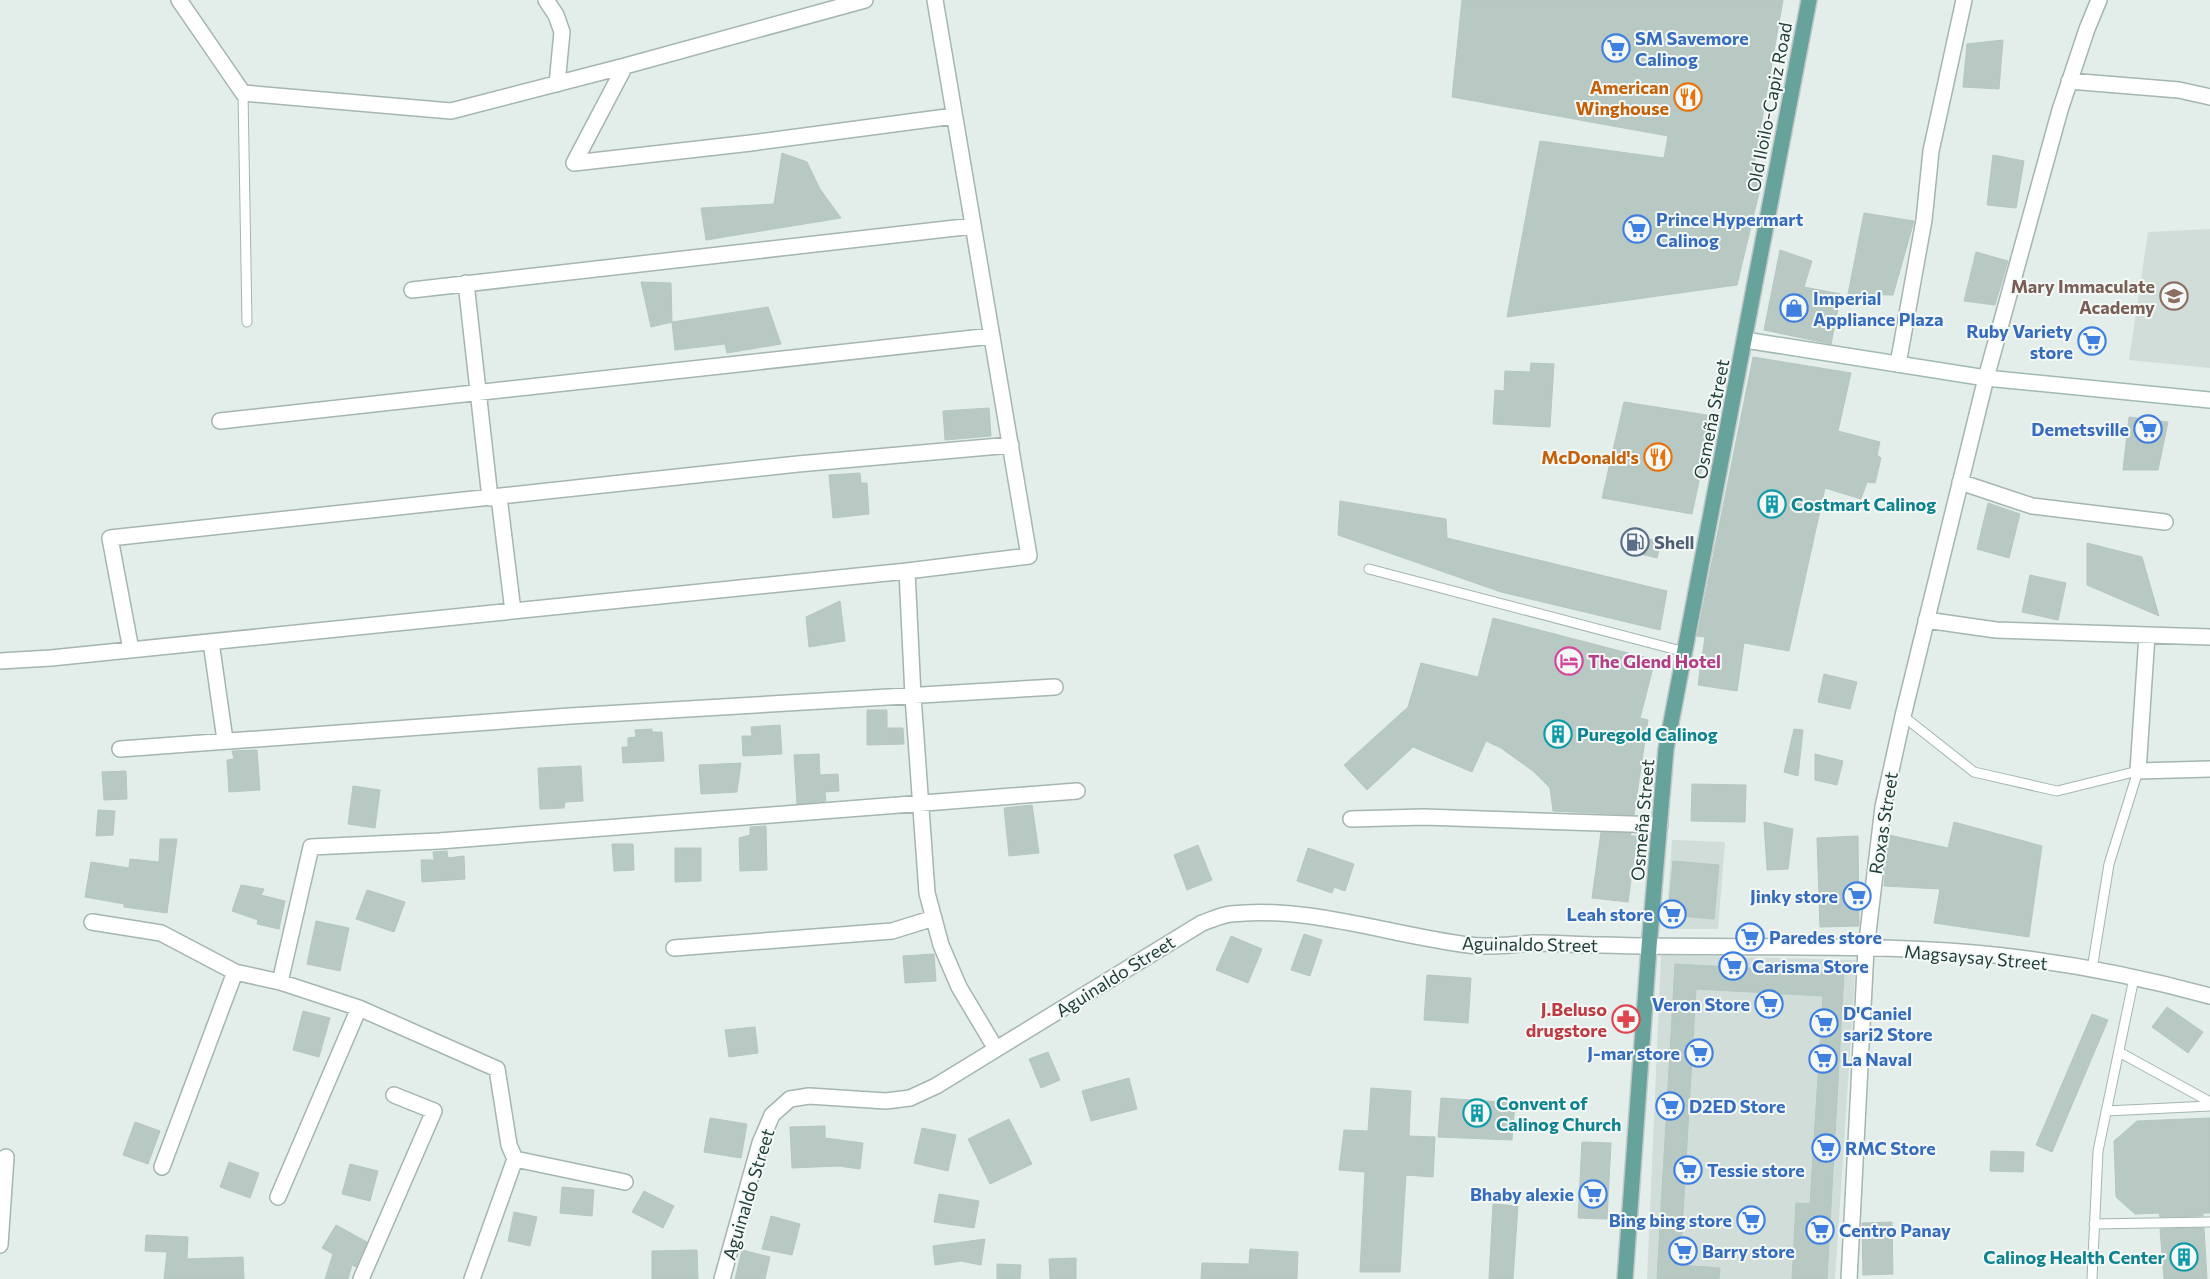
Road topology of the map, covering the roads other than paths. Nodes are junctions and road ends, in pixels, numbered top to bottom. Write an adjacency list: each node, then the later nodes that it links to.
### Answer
1 (179, 0): 12 (street)
2 (546, 0): 11 (street)
3 (866, 0): 8 (street)
4 (935, 0): 14 (street)
5 (1809, 0): 20 (main road, Old Iloilo-Capiz Road)
6 (1964, 0): 21 (street)
7 (2098, 0): 10 (street, Roxas Street)
8 (839, 4): 9 (street)
9 (625, 66): 11 (street); 14 (street)
10 (2069, 81): 13 (street); 22 (street, Roxas Street)
11 (557, 84): 12 (street)
12 (243, 93): 18 (lane)
13 (2210, 97)
14 (954, 116): 15 (street)
15 (973, 226): 16 (street); 19 (street)
16 (466, 283): 17 (street); 23 (street)
17 (412, 290)
18 (247, 322)
19 (992, 336): 23 (street); 26 (street)
20 (1745, 340): 21 (street); 38 (main road, Osmeña Street)
21 (1898, 364): 22 (street)
22 (1986, 378): 24 (street); 27 (street, Roxas Street)
23 (477, 392): 25 (street); 28 (street)
24 (2210, 400)
25 (220, 421)
26 (1011, 445): 28 (street); 31 (street)
27 (1960, 482): 29 (street); 33 (street, Roxas Street)
28 (494, 497): 32 (street); 37 (street)
29 (2165, 522)
30 (1369, 569): 38 (lane)
31 (907, 571): 32 (street); 41 (street)
32 (513, 611): 36 (street)
33 (1926, 620): 34 (street); 42 (street, Roxas Street)
34 (2147, 635): 35 (street); 46 (street)
35 (2210, 637)
36 (211, 642): 37 (street); 43 (street)
37 (131, 650): 39 (street)
38 (1685, 652): 50 (main road, Osmeña Street)
39 (0, 661)
40 (1055, 686): 41 (street)
41 (913, 696): 43 (street); 48 (street)
42 (1903, 716): 46 (lane); 55 (street, Roxas Street)
43 (225, 740): 44 (street)
44 (120, 749)
45 (2210, 769): 46 (street)
46 (2138, 771): 56 (lane)
47 (1077, 791): 48 (street)
48 (921, 804): 51 (street); 59 (street)
49 (1351, 818): 50 (street)
50 (1660, 825): 53 (main road, Osmeña Street)
51 (934, 918): 54 (street); 62 (street)
52 (92, 922): 57 (street)
53 (1649, 947): 55 (street, Magsaysay Street); 62 (street, Aguinaldo Street); 78 (main road, Osmeña Street)
54 (674, 948)
55 (1866, 949): 56 (street, Magsaysay Street); 79 (street, Roxas Street)
56 (2092, 969): 58 (street, Magsaysay Street)
57 (235, 972): 59 (street); 69 (street)
58 (2134, 978): 60 (street, Magsaysay Street); 63 (lane)
59 (280, 982): 61 (street)
60 (2210, 996)
61 (360, 1008): 68 (street); 71 (street)
62 (996, 1050): 77 (street, Aguinaldo Street)
63 (2119, 1052): 65 (lane); 66 (lane)
64 (394, 1095): 75 (street)
65 (2210, 1104): 66 (lane)
66 (2106, 1111): 73 (lane)
67 (6, 1158): 74 (street)
68 (515, 1159): 70 (street); 76 (street)
69 (162, 1167)
70 (625, 1182)
71 (278, 1197)
72 (2210, 1222): 73 (lane)
73 (2094, 1224): 80 (lane)
74 (0, 1245)
75 (361, 1279)
76 (472, 1279)
77 (722, 1279)
78 (1625, 1279)
79 (1849, 1279)
80 (2092, 1279)

